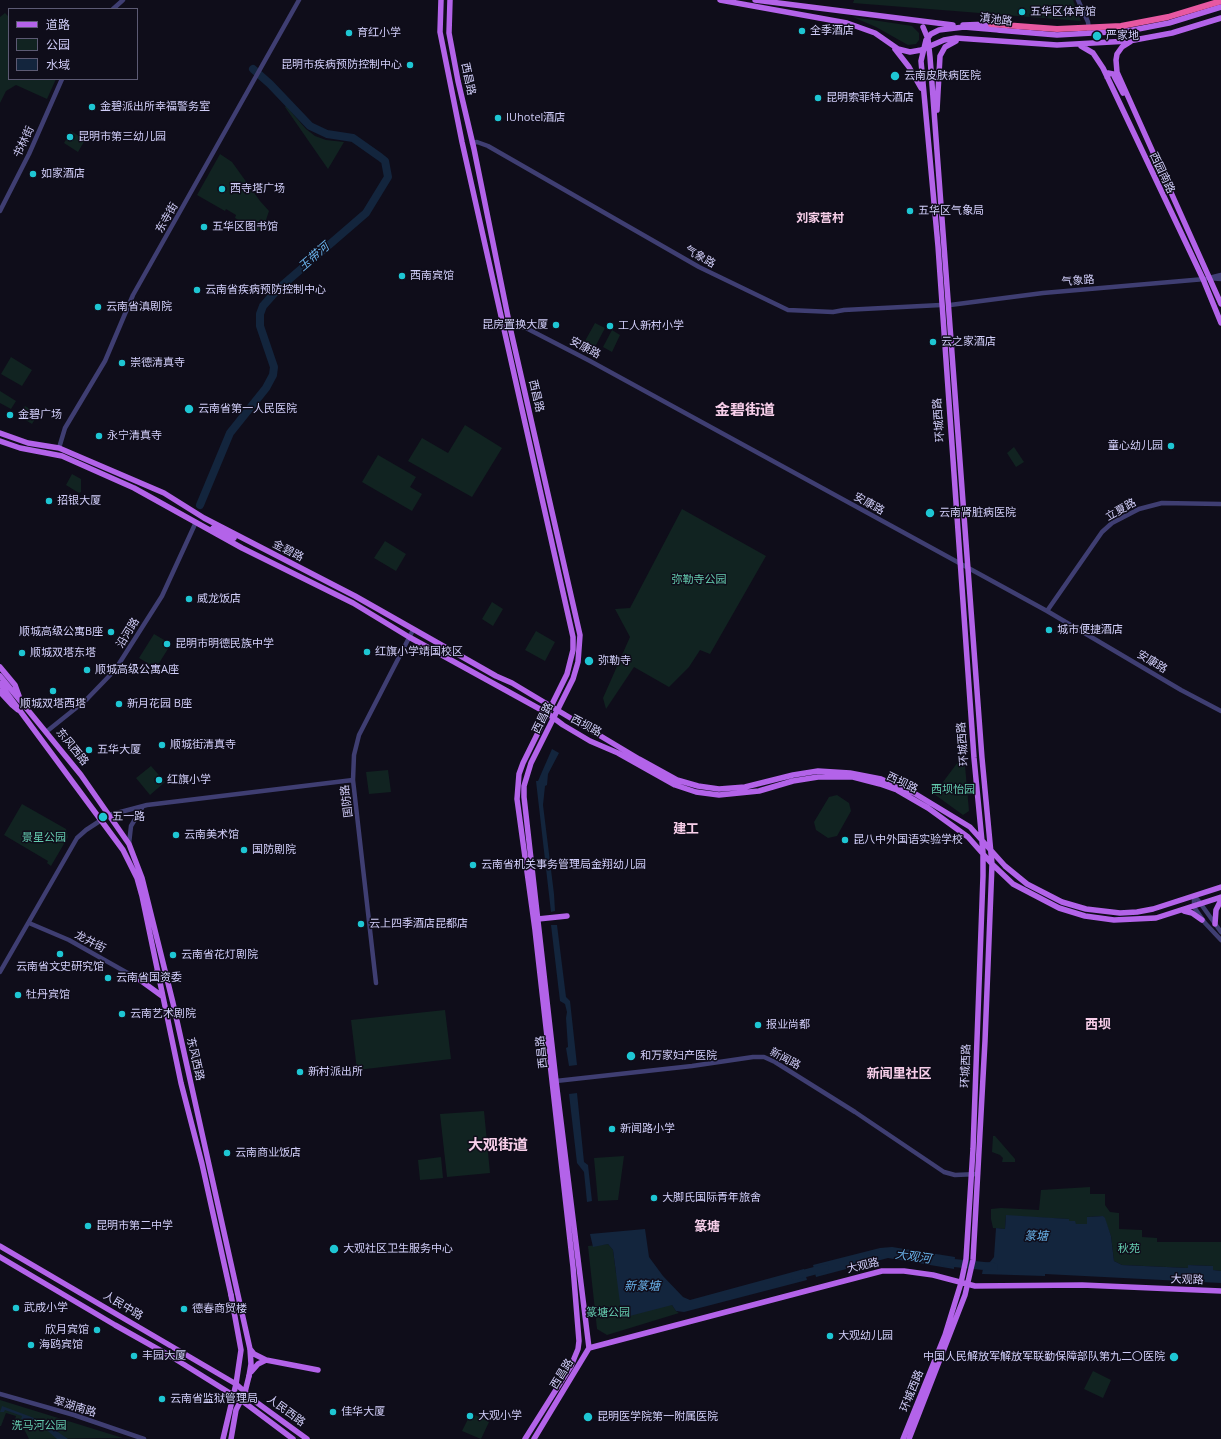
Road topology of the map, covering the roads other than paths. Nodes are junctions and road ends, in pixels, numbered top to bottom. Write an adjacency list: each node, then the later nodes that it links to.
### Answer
1 (123, 0): 10 (street)
2 (299, 0): 45 (street, 东寺街)
3 (441, 0): 42 (main road, 西昌路)
4 (450, 0): 32 (main road, 西昌路)
5 (720, 0): 22 (main road)
6 (755, 0): 12 (main road)
7 (1078, 0): 17 (street)
8 (1221, 1): 13 (highway, bridge)
9 (1221, 7): 17 (main road, 滇池路)
10 (114, 8)
11 (1221, 18): 21 (main road, 滇池路)
12 (909, 20): 14 (main road); 16 (main road)
13 (991, 24): 14 (main road); 15 (main road)
14 (947, 26): 15 (main road); 18 (main road)
15 (961, 26): 17 (main road, 滇池路); 19 (main road, 滇池路)
16 (922, 27): 18 (main road, 环城西路); 26 (main road)
17 (1090, 34)
18 (928, 38): 24 (main road, 环城西路); 25 (main road, 环城西路)
19 (965, 38): 20 (main road, 滇池路); 24 (main road, 滇池路)
20 (975, 39): 23 (main road, 滇池路); 31 (main road)
21 (1142, 39): 23 (main road, 滇池路); 30 (main road, 西园南路)
22 (887, 41): 26 (main road); 29 (main road)
23 (1073, 44): 27 (main road, 西园南路)
24 (929, 47): 25 (main road, 滇池路); 31 (main road, 环城西路)
25 (923, 50): 26 (main road, 滇池路); 29 (main road, 环城西路)
26 (910, 52)
27 (1107, 77): 30 (main road); 35 (main road, 西园南路)
28 (62, 80): 33 (street, 书林街)
29 (924, 98): 38 (main road, 环城西路)
30 (1128, 99): 35 (main road, 西园南路)
31 (935, 124): 39 (main road, 环城西路)
32 (472, 143): 38 (street, 气象路); 41 (main road, 西昌路)
33 (0, 211)
34 (1221, 275): 35 (street, 气象路)
35 (1206, 279): 36 (street, 气象路); 37 (main road, 西园南路); 39 (street, 气象路); 40 (main road, 西园南路)
36 (1221, 279)
37 (1221, 304)
38 (941, 305): 50 (main road, 环城西路)
39 (950, 305): 51 (main road, 环城西路)
40 (1221, 323)
41 (510, 327): 42 (street, 安康路); 50 (street, 安康路); 61 (main road, 西昌路)
42 (503, 328): 60 (main road, 西昌路)
43 (0, 433): 45 (main road, 金碧路)
44 (0, 441): 46 (main road, 金碧路)
45 (59, 448): 49 (main road, 金碧路)
46 (158, 500): 48 (main road, 金碧路); 49 (main road)
47 (1221, 504): 52 (street, 立夏路)
48 (196, 522): 54 (main road, 金碧路); 66 (street, 沿河路)
49 (240, 537): 53 (main road, 金碧路)
50 (960, 564): 51 (street, 安康路); 71 (main road, 环城西路)
51 (969, 569): 52 (street, 安康路); 73 (main road, 环城西路)
52 (1047, 611): 62 (street, 安康路)
53 (413, 630): 54 (street, 国防路); 60 (main road, 金碧路)
54 (409, 637): 64 (main road, 金碧路); 67 (street, 国防路)
55 (0, 667): 59 (main road)
56 (0, 676): 59 (main road, 东风西路)
57 (0, 684): 63 (main road, 东风西路)
58 (0, 692): 63 (main road)
59 (21, 700): 66 (main road, 东风西路)
60 (550, 706): 61 (main road, 金碧路); 64 (main road, 西昌路)
61 (557, 711): 65 (main road, 西昌路); 71 (main road, 西坝路)
62 (1221, 711)
63 (22, 712): 70 (main road, 东风西路)
64 (547, 713): 65 (main road, 金碧路); 117 (main road, 西昌路)
65 (554, 719): 74 (main road, 西坝路); 83 (main road, 西昌路)
66 (46, 732): 69 (main road, 东风西路)
67 (353, 780): 68 (street); 92 (street, 国防路)
68 (143, 806): 69 (street); 72 (street)
69 (109, 815): 70 (street); 72 (main road, 东风西路)
70 (101, 820): 85 (street); 89 (main road, 东风西路)
71 (981, 838): 73 (main road, 西坝路); 74 (main road, 环城西路)
72 (129, 844): 103 (main road, 东风西路)
73 (991, 849): 75 (main road, 环城西路); 77 (main road, 西坝路)
74 (983, 852): 75 (main road, 西坝路); 96 (main road, 环城西路)
75 (992, 864): 81 (main road, 西坝路); 95 (main road, 环城西路)
76 (1221, 887): 77 (main road, 西坝路)
77 (1194, 896): 79 (street); 80 (street)
78 (1221, 899): 79 (main road, 西坝路); 86 (main road)
79 (1202, 904): 80 (main road, 西坝路); 86 (street)
80 (1194, 907): 81 (main road, 西坝路); 84 (street)
81 (1177, 912): 84 (main road)
82 (567, 916): 83 (main road)
83 (538, 919): 94 (main road, 西昌路)
84 (1202, 920): 88 (street)
85 (29, 923): 90 (street); 91 (street, 龙井街)
86 (1215, 924): 87 (street)
87 (1221, 932)
88 (1221, 940)
89 (157, 970): 91 (main road); 93 (main road, 东风西路)
90 (0, 972)
91 (140, 980): 93 (main road)
92 (376, 983)
93 (162, 996): 107 (main road, 东风西路, bridge)
94 (556, 1081): 96 (street, 新闻路); 102 (main road, 西昌路)
95 (978, 1174): 96 (street, 新闻路); 100 (main road, 环城西路)
96 (970, 1175): 99 (main road, 环城西路)
97 (0, 1246): 107 (main road, 人民中路)
98 (0, 1257): 110 (main road, 人民中路)
99 (961, 1283): 100 (main road, 大观路); 102 (main road, 大观路); 119 (main road, 环城西路)
100 (969, 1285): 101 (main road, 大观路); 120 (main road, 环城西路)
101 (1221, 1291)
102 (589, 1348): 118 (main road, 西昌路)
103 (250, 1349): 104 (main road); 106 (main road, 东风西路)
104 (266, 1360): 105 (main road); 106 (main road)
105 (318, 1370)
106 (249, 1376): 108 (main road, 东风西路, bridge)
107 (236, 1384): 108 (main road, 人民西路, bridge); 110 (main road, 东风西路)
108 (245, 1392): 111 (main road, 东风西路, bridge); 116 (main road, 人民西路, bridge)
109 (0, 1394): 112 (street, 翠湖南路)
110 (233, 1395): 111 (main road, 人民西路); 113 (main road, 东风西路)
111 (241, 1400): 114 (main road, 东风西路); 115 (main road, 人民西路, bridge)
112 (144, 1439)
113 (224, 1439)
114 (231, 1439)
115 (293, 1439)
116 (307, 1439)
117 (525, 1439)
118 (534, 1439)
119 (903, 1439)
120 (909, 1439)

